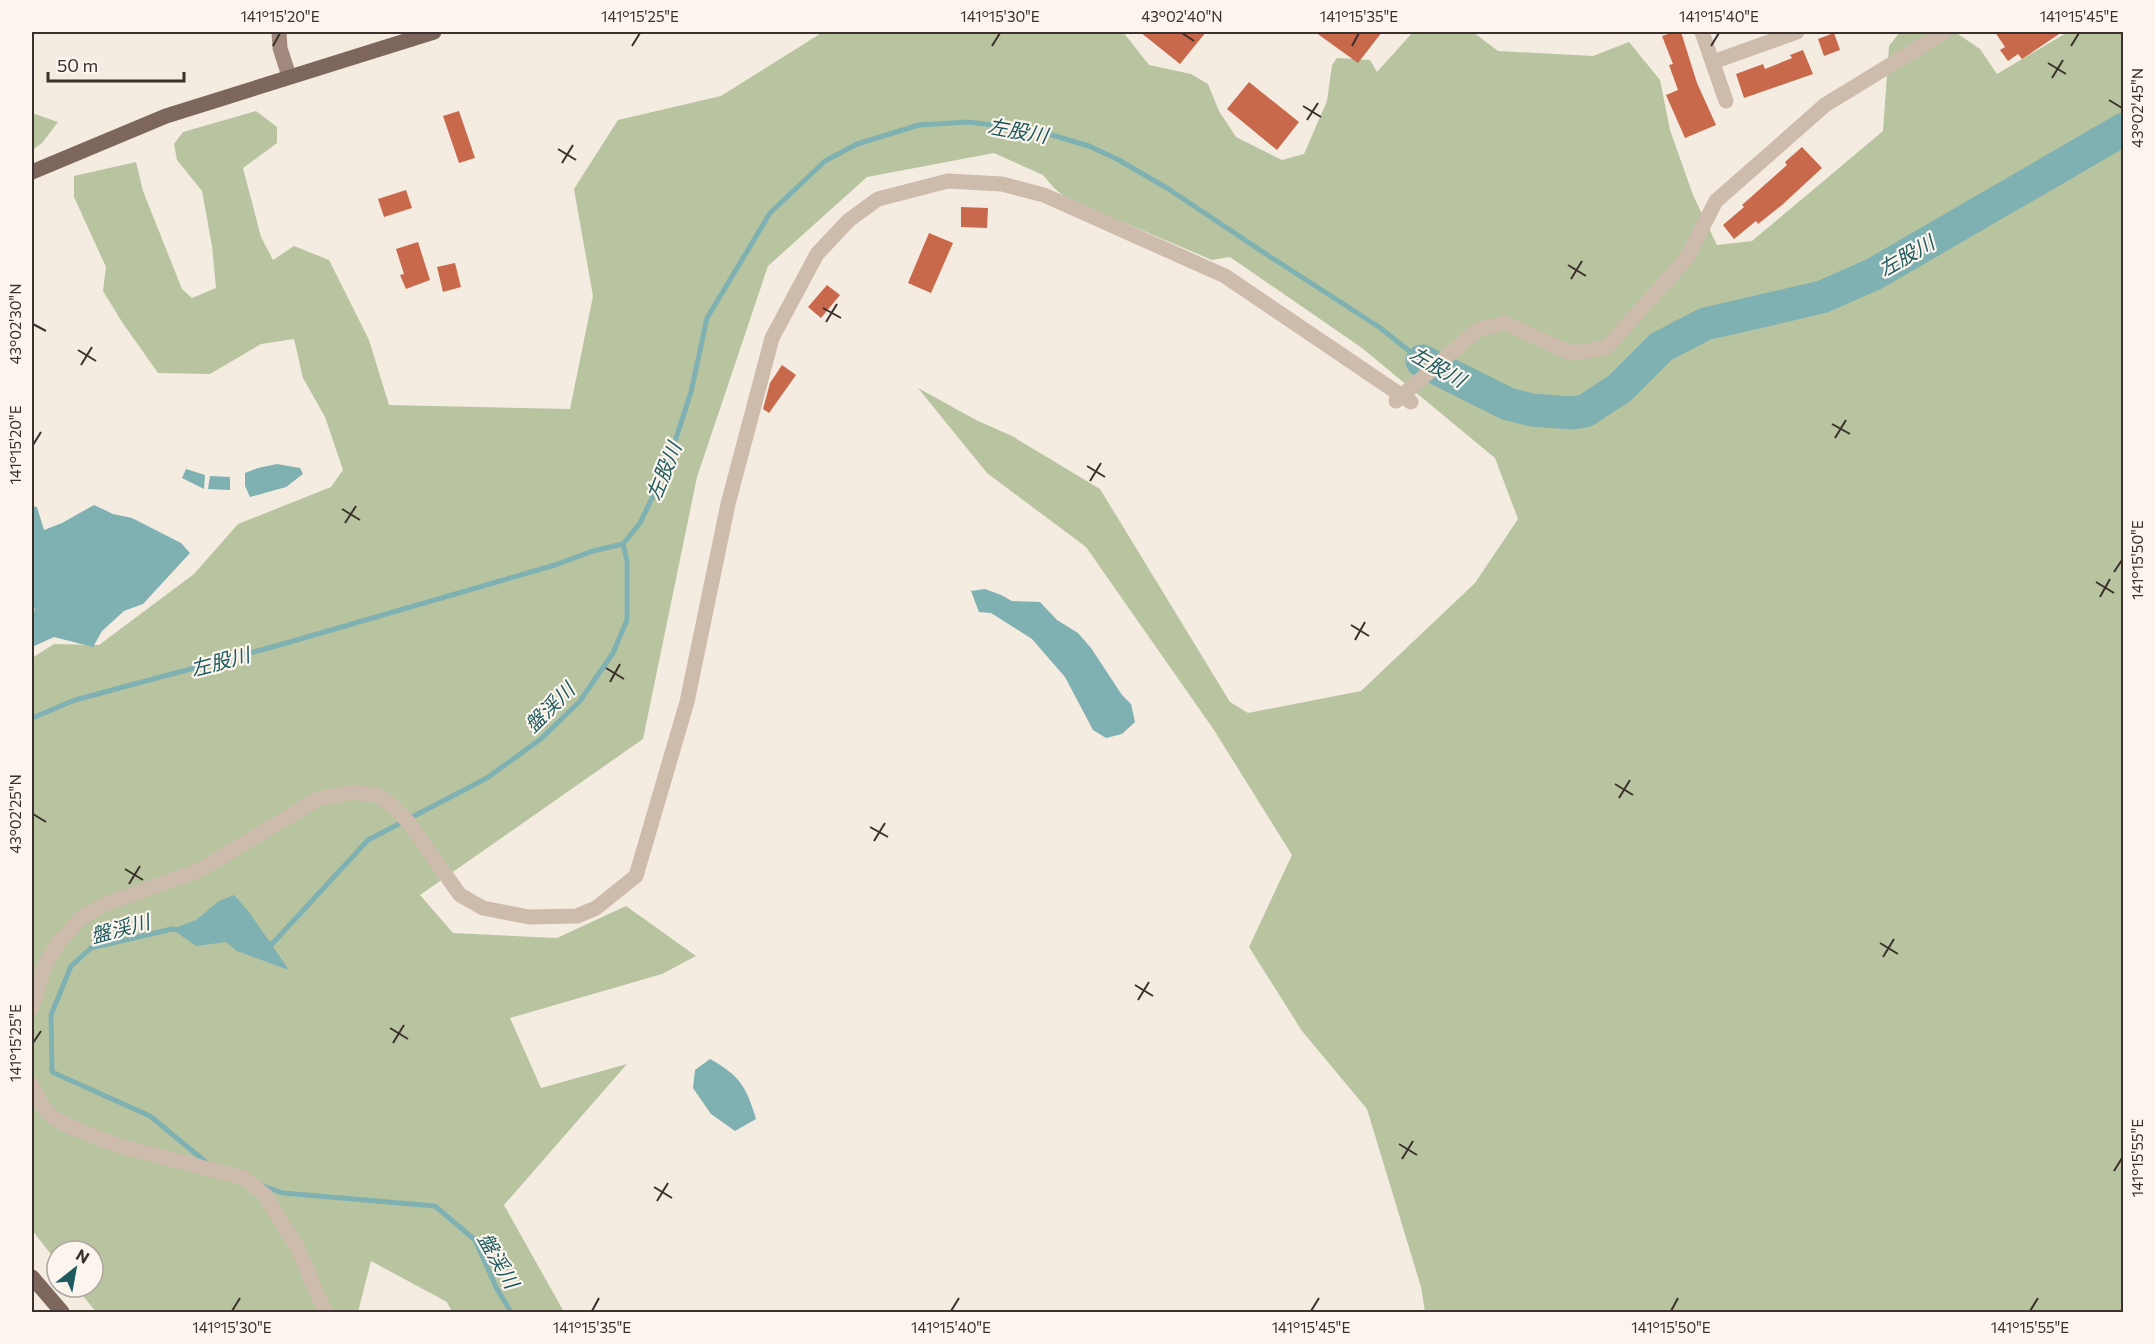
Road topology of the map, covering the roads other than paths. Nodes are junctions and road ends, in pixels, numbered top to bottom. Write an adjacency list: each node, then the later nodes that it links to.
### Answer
1 (279, 32): 7 (street)
2 (434, 32): 7 (main road)
3 (1702, 32): 6 (street)
4 (1797, 32): 6 (street)
5 (1944, 32): 10 (street)
6 (1713, 62): 8 (street)
7 (289, 76): 9 (main road)
8 (1726, 100)
9 (32, 172)
10 (1396, 402)
11 (1411, 402): 12 (street)
12 (32, 1007)
13 (32, 1085): 16 (street)
14 (32, 1277): 15 (main road)
15 (62, 1312)
16 (325, 1312)

